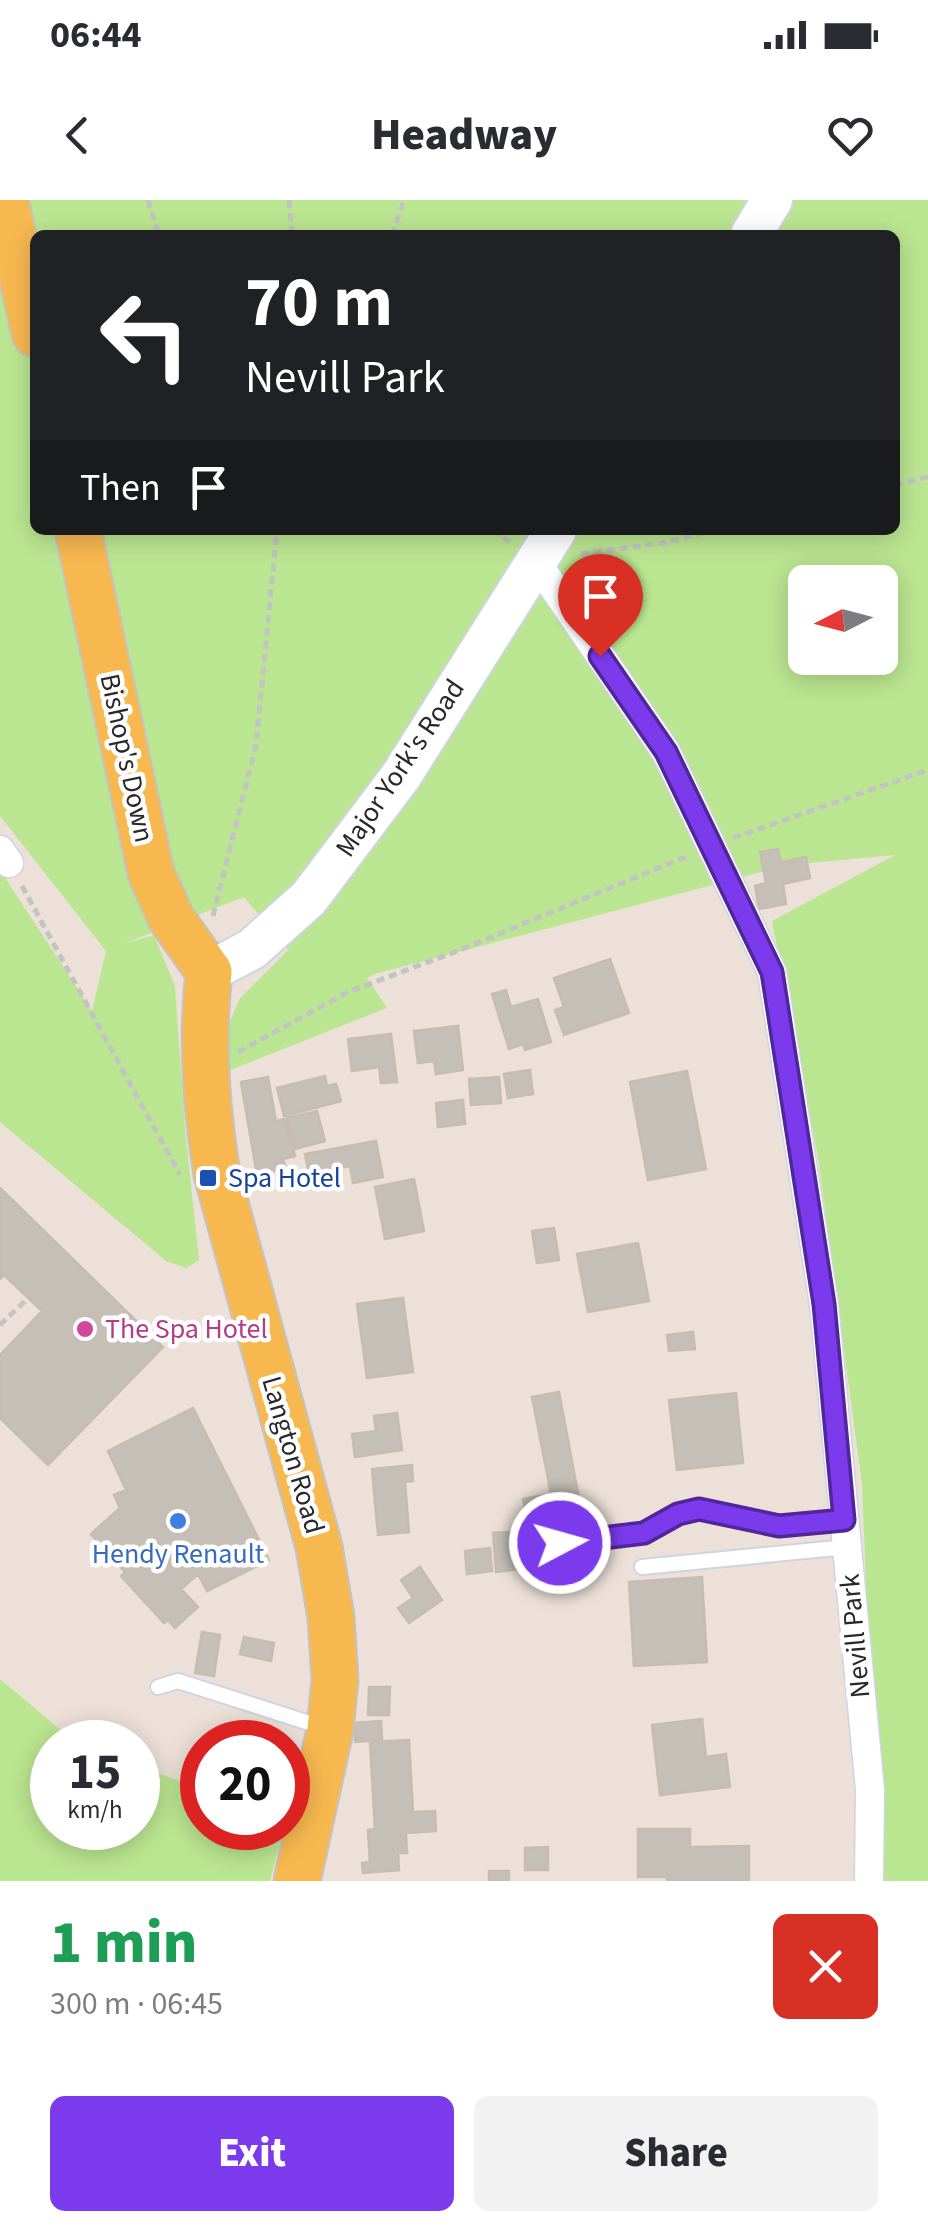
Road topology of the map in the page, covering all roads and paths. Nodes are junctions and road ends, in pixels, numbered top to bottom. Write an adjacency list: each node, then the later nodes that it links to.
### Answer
1 (6, 200): 10 (main road)
2 (148, 200): 6 (path)
3 (289, 200): 7 (path)
4 (404, 200): 8 (path)
5 (772, 200): 9 (street)
6 (157, 230)
7 (292, 230)
8 (394, 230)
9 (754, 230)
10 (30, 311)
11 (928, 477): 12 (path)
12 (900, 485)
13 (79, 535): 20 (main road, Bishop's Down)
14 (277, 535): 20 (path)
15 (695, 535): 16 (path)
16 (546, 545): 18 (street, Nevill Park); 20 (street, Major York's Road)
17 (928, 770): 18 (path)
18 (712, 846): 21 (path); 25 (street, Nevill Park)
19 (4, 856): 22 (path)
20 (209, 972): 21 (main road, Langton Road)
21 (205, 1071): 22 (main road, Langton Road)
22 (216, 1174): 29 (main road, Langton Road)
23 (25, 1301): 24 (path)
24 (0, 1324)
25 (846, 1534): 26 (lane); 27 (lane); 31 (street, Nevill Park)
26 (560, 1543)
27 (642, 1567)
28 (158, 1687): 29 (lane)
29 (330, 1730): 30 (main road, Langton Road)
30 (297, 1881)
31 (869, 1881)

